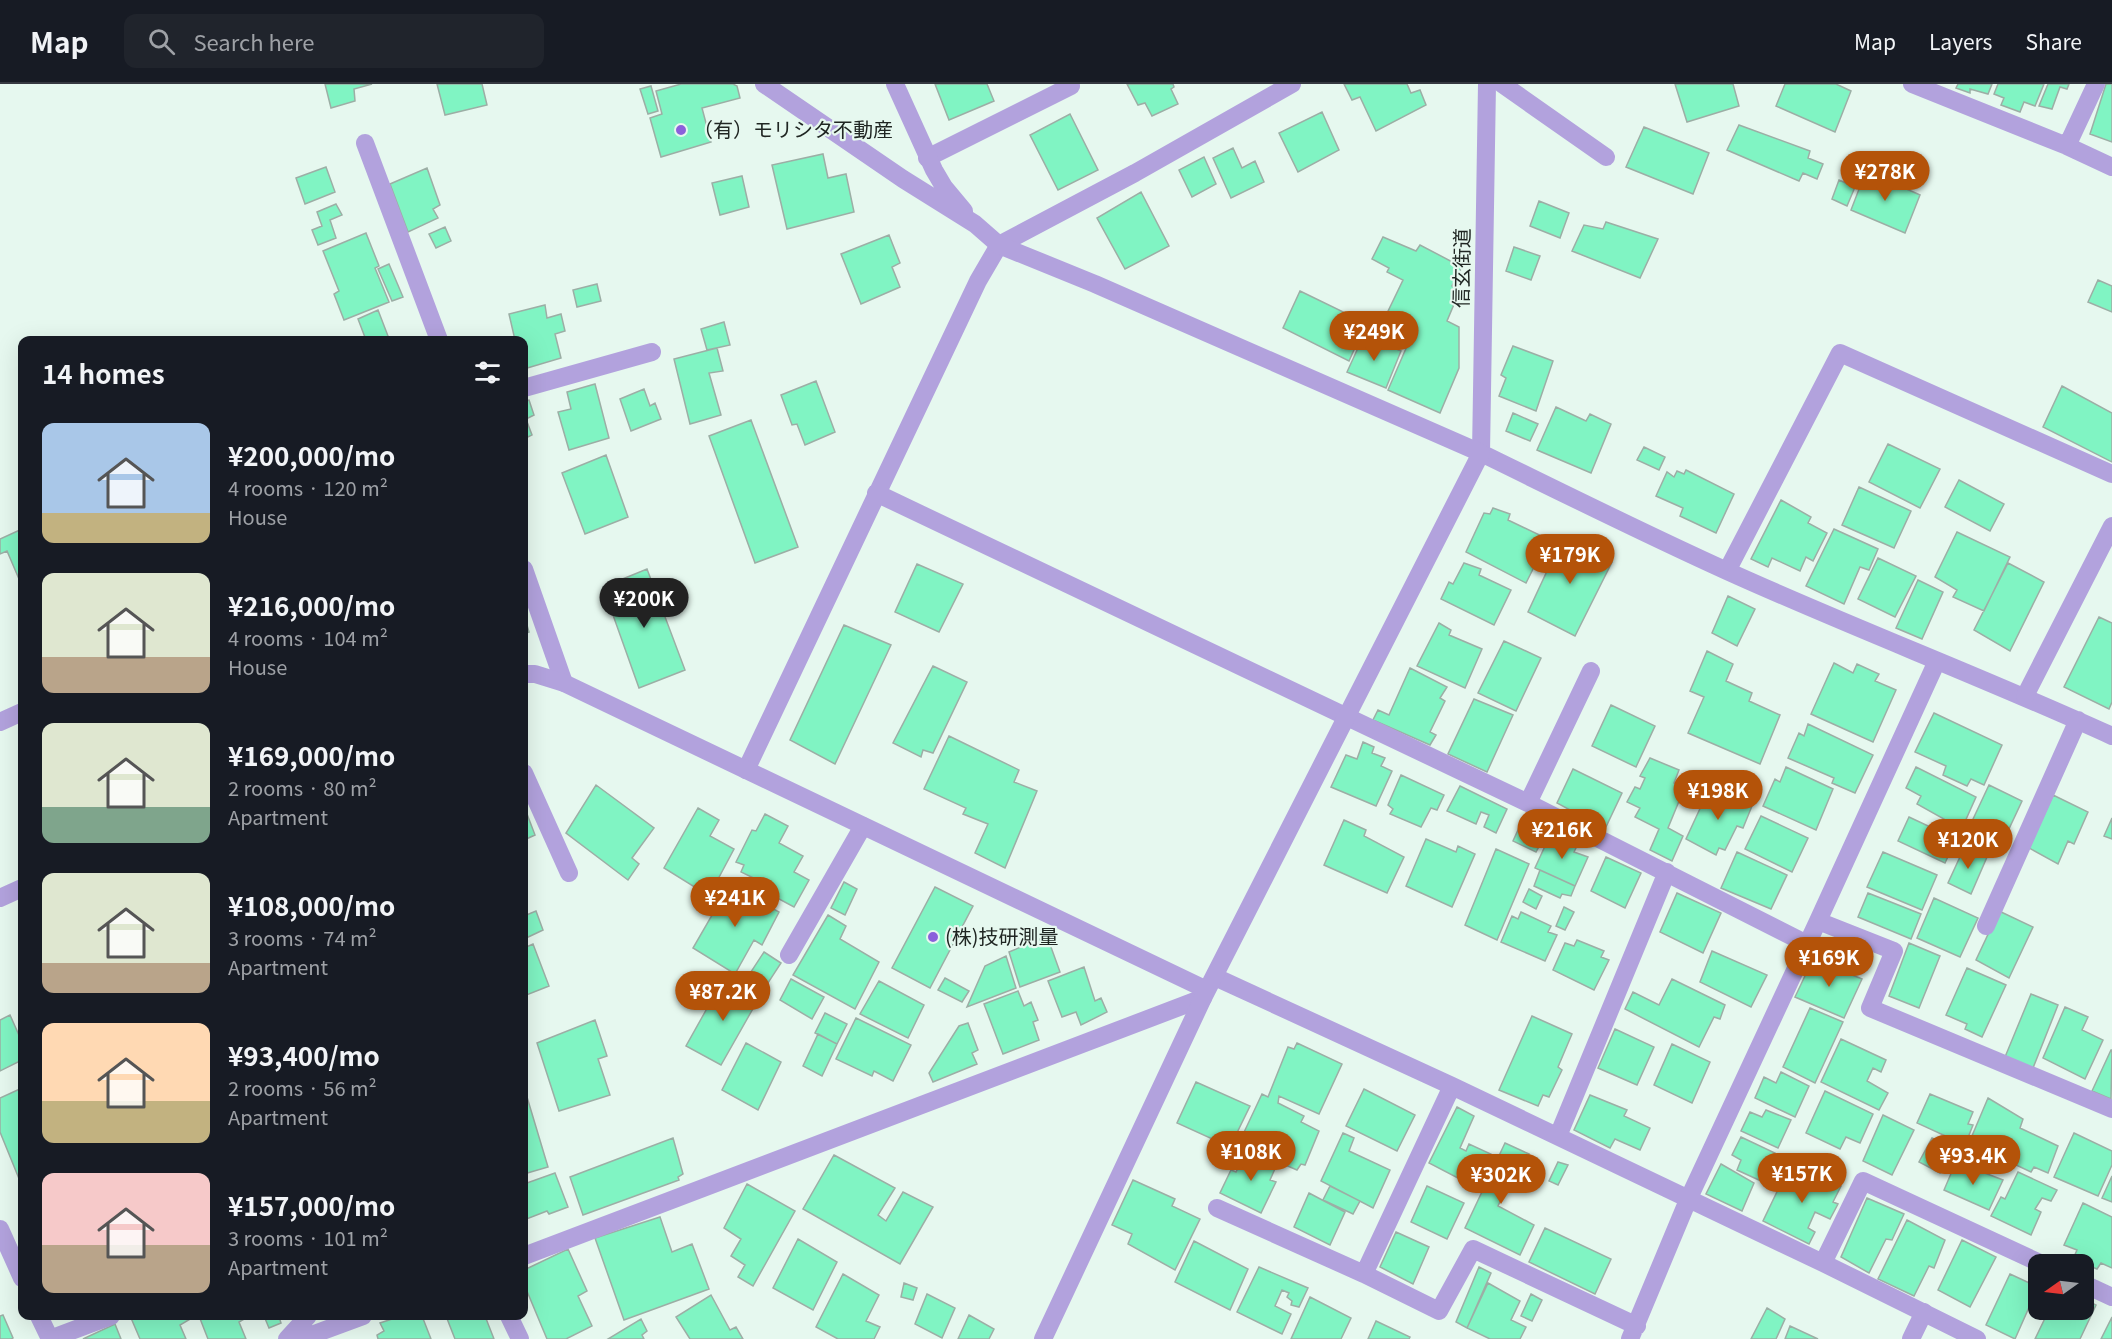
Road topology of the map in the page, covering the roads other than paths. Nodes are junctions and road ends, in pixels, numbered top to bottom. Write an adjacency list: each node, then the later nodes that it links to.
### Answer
1 (764, 84): 14 (street)
2 (895, 84): 12 (street)
3 (1292, 84): 15 (street)
4 (1487, 84): 19 (street, 信玄街道)
5 (1502, 84): 11 (street)
6 (1912, 84): 10 (street)
7 (2096, 84): 10 (street)
8 (1071, 86): 12 (street)
9 (365, 143): 16 (street)
10 (2067, 146): 13 (street)
11 (1606, 157)
12 (927, 158): 14 (street)
13 (2112, 167)
14 (975, 224): 15 (street)
15 (999, 245): 19 (street); 21 (street)
16 (437, 336)
17 (652, 352): 18 (street)
18 (528, 387)
19 (1481, 453): 23 (street); 31 (street)
20 (2112, 474): 23 (street)
21 (876, 493): 31 (street); 35 (street)
22 (2112, 526): 29 (street)
23 (1727, 571): 25 (street)
24 (528, 580): 28 (street)
25 (1937, 661): 29 (street); 43 (street)
26 (1591, 671): 37 (street)
27 (528, 674): 28 (street)
28 (564, 683): 35 (street)
29 (2025, 696): 32 (street)
30 (18, 714): 33 (street)
31 (1347, 716): 37 (street); 47 (street)
32 (2078, 720): 34 (street); 44 (street)
33 (0, 722)
34 (2112, 736)
35 (746, 770): 38 (street)
36 (528, 782): 40 (street)
37 (1528, 803): 39 (street)
38 (863, 826): 46 (street); 47 (street)
39 (1667, 872): 45 (street); 50 (street)
40 (569, 873)
41 (18, 890): 42 (street)
42 (0, 898)
43 (1818, 921): 45 (street); 49 (street)
44 (1986, 926)
45 (1807, 944): 51 (street)
46 (789, 955)
47 (1208, 989): 48 (street); 54 (street); 72 (street)
48 (1452, 1086): 50 (street); 58 (street)
49 (2112, 1109)
50 (1558, 1136): 51 (street)
51 (1688, 1200): 56 (street); 67 (street)
52 (1217, 1208): 58 (street)
53 (0, 1229): 57 (street)
54 (528, 1254)
55 (2028, 1258): 56 (street)
56 (1823, 1263): 61 (street)
57 (18, 1269)
58 (1364, 1274): 67 (street)
59 (2094, 1289): 60 (street)
60 (2112, 1297)
61 (1924, 1312): 73 (street); 74 (street)
62 (41, 1320): 68 (street)
63 (100, 1320): 68 (street)
64 (304, 1320): 69 (street)
65 (352, 1320): 70 (street)
66 (511, 1320): 71 (street)
67 (1633, 1332)
68 (50, 1339)
69 (287, 1339)
70 (301, 1339)
71 (520, 1339)
72 (1043, 1339)
73 (1911, 1339)
74 (1977, 1339)

